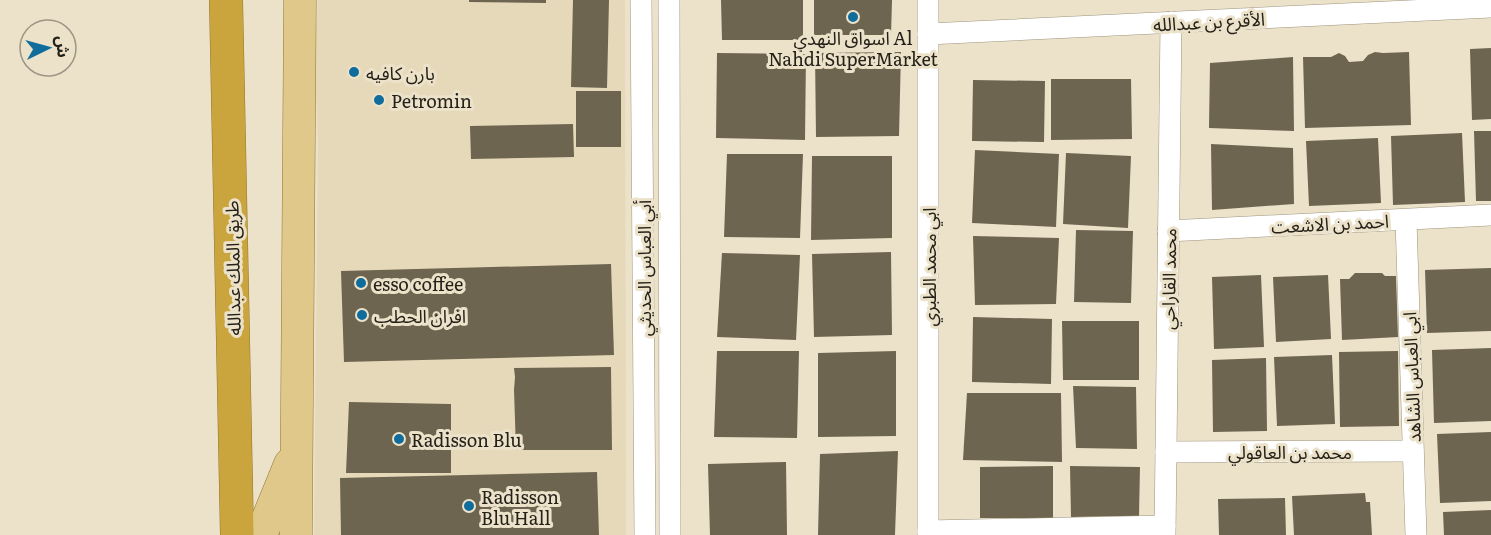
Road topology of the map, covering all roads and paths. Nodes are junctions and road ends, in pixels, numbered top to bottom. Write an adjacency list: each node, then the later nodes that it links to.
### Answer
1 (226, 0): 17 (highway, طريق الملك عبدالله)
2 (300, 0): 12 (main road)
3 (641, 0): 20 (street, أبي العباس الحديثي)
4 (669, 0): 21 (street, أبي العباس الحديثي)
5 (928, 0): 8 (street, ابي محمد الطبري)
6 (1491, 7): 7 (street, الأقرع بن عبدالله)
7 (1171, 22): 8 (street, الأقرع بن عبدالله); 11 (street, محمد القاراحي)
8 (928, 34): 16 (street, ابي محمد الطبري)
9 (1491, 215): 10 (street, احمد بن الاشعت)
10 (1406, 220): 11 (street, احمد بن الاشعت); 13 (street, ابي العباس الشاهد)
11 (1168, 231): 14 (street, محمد القاراحي)
12 (297, 447): 18 (main road); 19 (main road)
13 (1413, 451): 14 (street, محمد بن العاقولي); 22 (street, ابي العباس الشاهد)
14 (1166, 452): 15 (street, محمد القاراحي)
15 (1165, 531): 16 (street)
16 (928, 533)
17 (237, 535)
18 (261, 535)
19 (296, 535)
20 (645, 535)
21 (670, 535)
22 (1416, 535)

